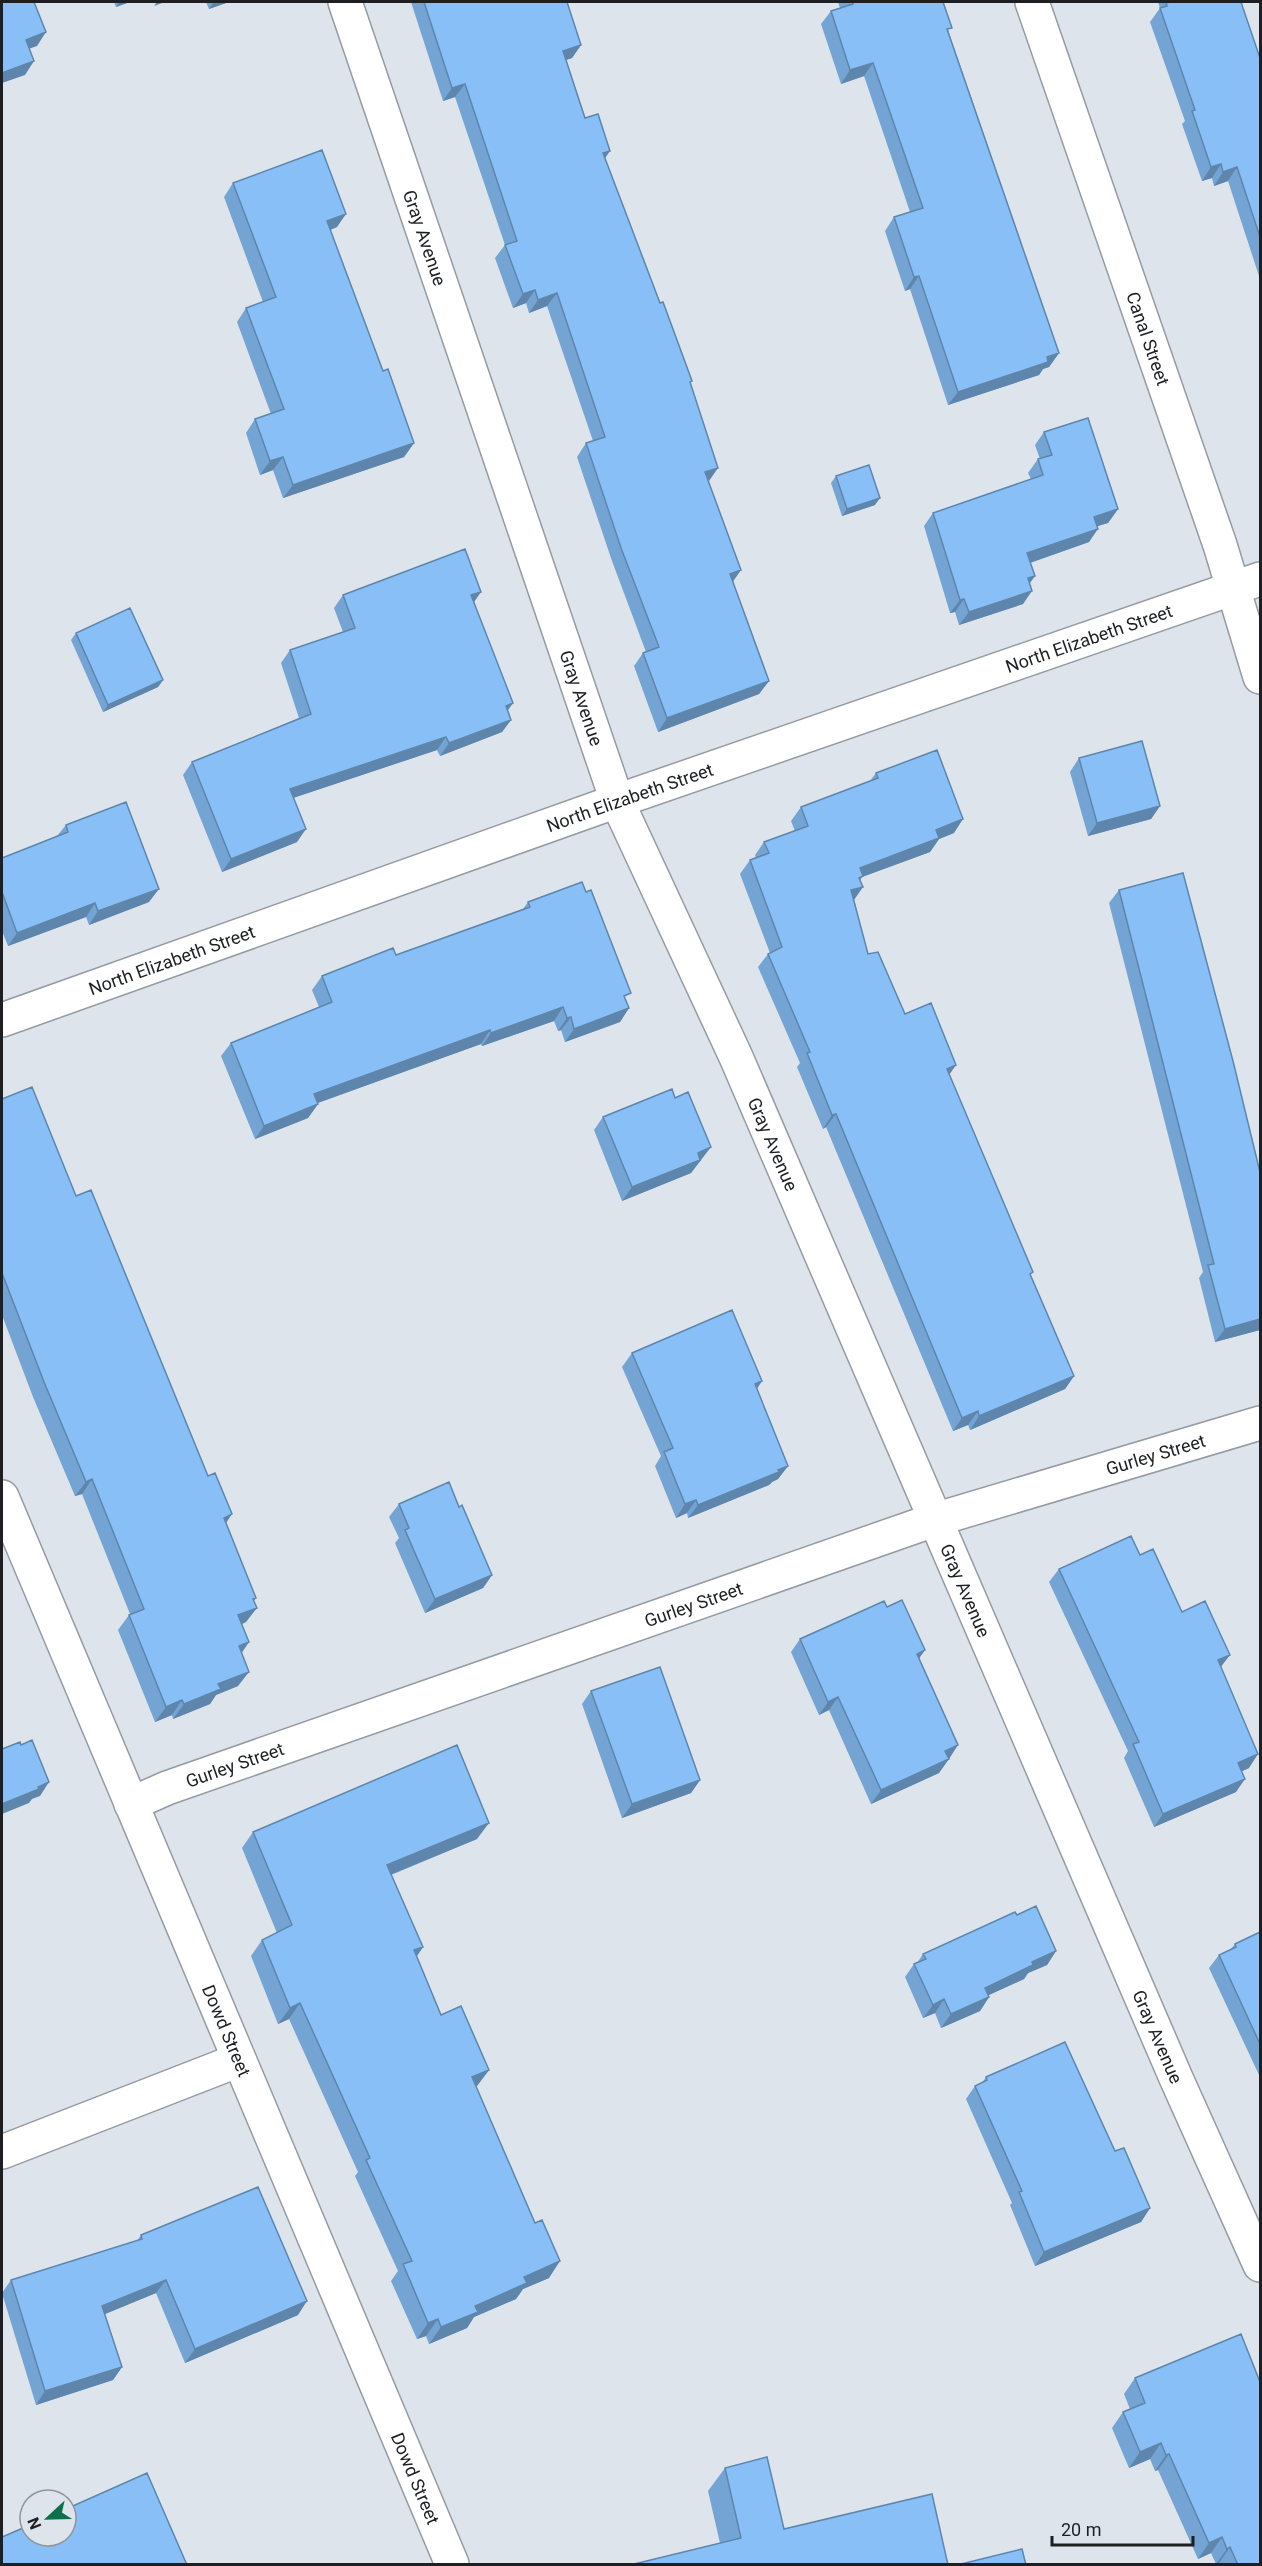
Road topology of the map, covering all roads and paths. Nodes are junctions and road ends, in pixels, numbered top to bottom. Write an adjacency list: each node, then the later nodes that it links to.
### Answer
1 (345, 2): 5 (street, Gray Avenue)
2 (1032, 2): 3 (street, Canal Street)
3 (1247, 583): 4 (street, Canal Street); 5 (street, North Elizabeth Street)
4 (1260, 677)
5 (617, 801): 6 (street, North Elizabeth Street); 9 (street, Gray Avenue)
6 (2, 1020)
7 (1260, 1423): 9 (street, Gurley Street)
8 (2, 1497): 10 (street, Dowd Street)
9 (934, 1520): 10 (street, Gurley Street); 13 (street, Gray Avenue)
10 (131, 1804): 11 (street, Dowd Street)
11 (239, 2060): 12 (street); 14 (street, Dowd Street)
12 (2, 2152)
13 (1260, 2265)
14 (453, 2565)

